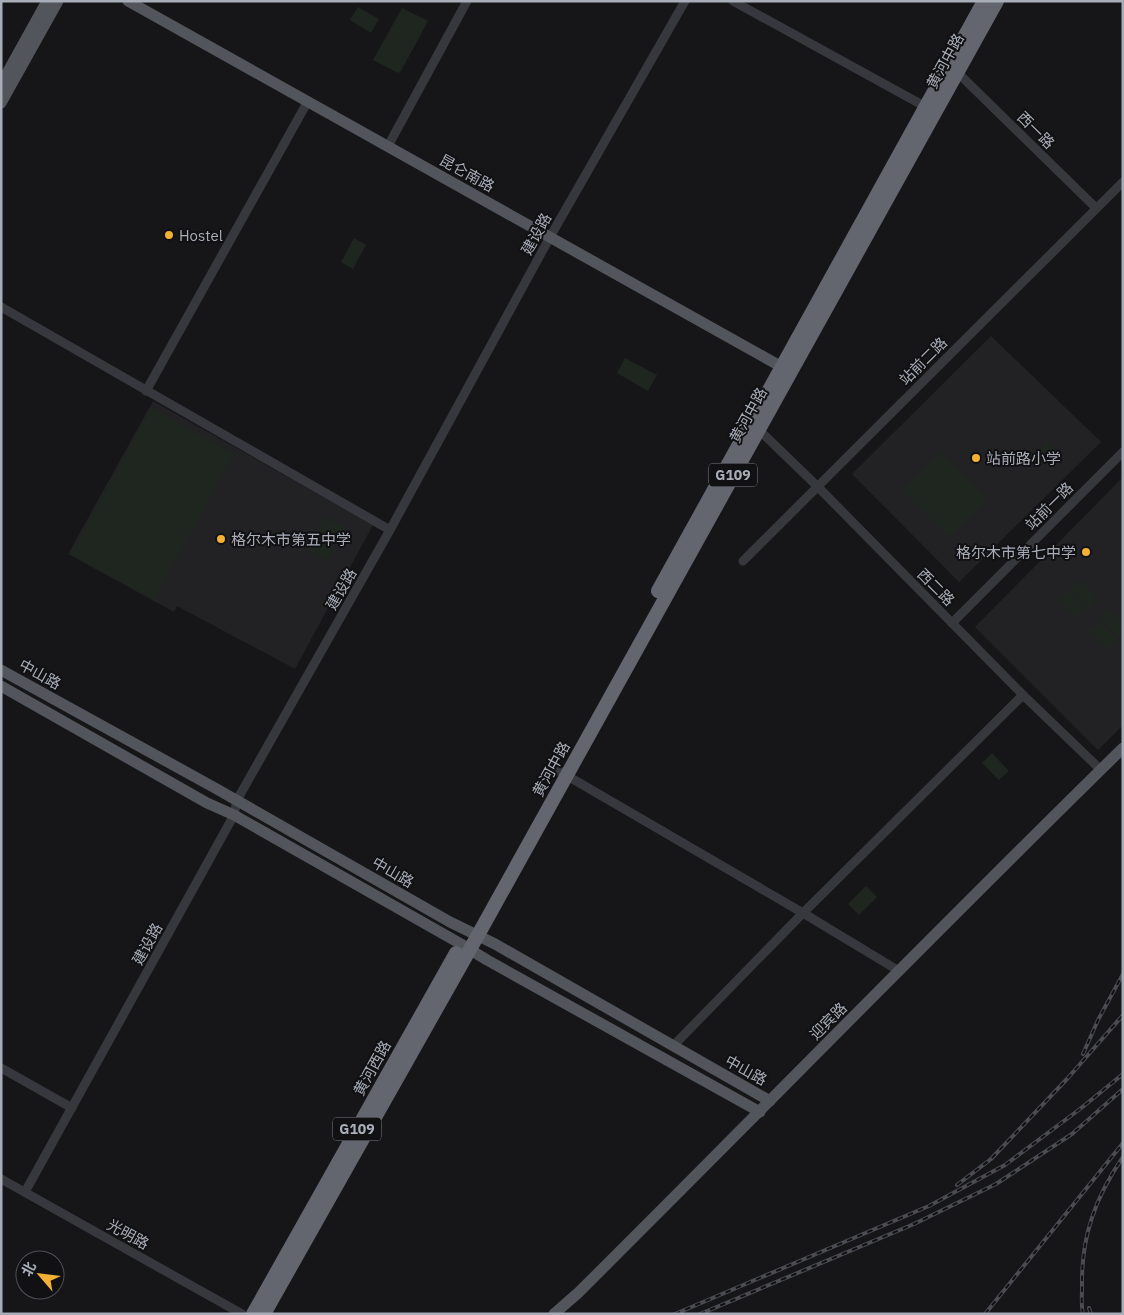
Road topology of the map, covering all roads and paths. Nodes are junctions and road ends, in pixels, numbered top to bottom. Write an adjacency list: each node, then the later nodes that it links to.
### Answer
1 (47, 1): 10 (main road)
2 (58, 1): 12 (main road)
3 (128, 1): 11 (main road, 昆仑南路)
4 (467, 1): 14 (street)
5 (685, 1): 17 (street, 建设路)
6 (733, 1): 13 (street)
7 (984, 1): 13 (highway, 黄河中路 / G109)
8 (997, 1): 9 (highway, 黄河中路 / G109)
9 (957, 72): 16 (street, 西一路); 19 (highway, 黄河中路 / G109)
10 (1, 84)
11 (308, 101): 14 (main road, 昆仑南路); 20 (street)
12 (1, 103)
13 (926, 107): 19 (highway, 黄河中路 / G109)
14 (388, 146): 17 (main road, 昆仑南路)
15 (1123, 182): 16 (street, 站前二路)
16 (1096, 208): 23 (street, 站前二路)
17 (550, 237): 19 (main road, 昆仑南路); 24 (street, 建设路)
18 (1, 307): 20 (street)
19 (786, 370): 21 (highway, 黄河中路 / G109)
20 (146, 391): 24 (street)
21 (754, 427): 23 (street, 西二路); 32 (highway, 黄河中路 / G109)
22 (1123, 452): 26 (street, 站前一路)
23 (817, 486): 25 (street, 站前二路); 26 (street, 西二路)
24 (390, 530): 33 (street, 建设路)
25 (743, 561)
26 (952, 623): 29 (street, 西二路)
27 (1, 670): 33 (main road, 中山路)
28 (1, 686): 34 (main road, 中山路)
29 (1023, 695): 31 (street, 西二路); 35 (street)
30 (1123, 748): 31 (main road, 迎宾路)
31 (1101, 770): 38 (main road, 迎宾路)
32 (562, 774): 35 (street); 36 (highway, 黄河中路 / G109)
33 (237, 800): 34 (street, 建设路); 36 (main road, 中山路)
34 (234, 815): 37 (main road, 中山路); 42 (street, 建设路)
35 (803, 913): 38 (street); 39 (street)
36 (474, 932): 37 (highway, 黄河中路 / G109); 39 (main road, 中山路)
37 (465, 946): 43 (main road, 中山路); 47 (highway, 黄河西路 / G109); 48 (highway, 黄河西路 / G109)
38 (899, 971): 41 (main road, 迎宾路)
39 (674, 1046): 41 (main road, 中山路)
40 (1, 1068): 42 (street)
41 (770, 1101): 43 (main road, 迎宾路)
42 (72, 1108): 45 (street, 建设路)
43 (760, 1112): 49 (main road, 迎宾路)
44 (1, 1179): 45 (street, 光明路)
45 (25, 1192): 46 (street, 光明路)
46 (242, 1314)
47 (253, 1314)
48 (264, 1314)
49 (554, 1314)

